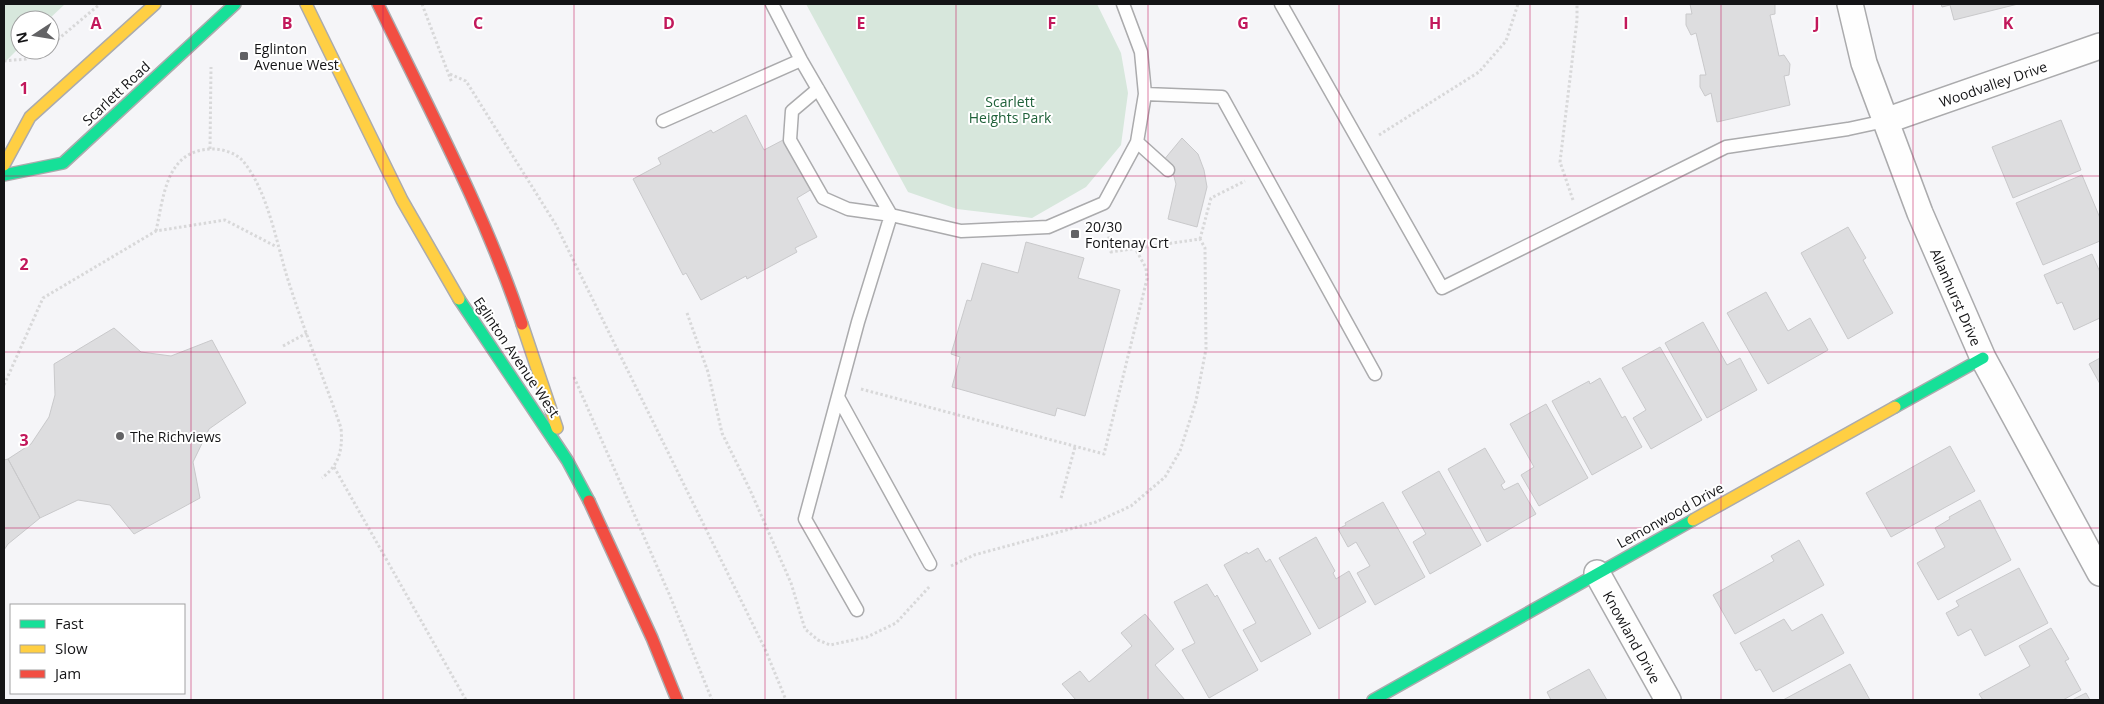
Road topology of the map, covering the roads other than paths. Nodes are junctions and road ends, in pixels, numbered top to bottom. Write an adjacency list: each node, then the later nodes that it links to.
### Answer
1 (155, 4): 16 (main road)
2 (235, 4): 18 (main road, Scarlett Road)
3 (306, 4): 23 (main road, Eglinton Avenue West)
4 (378, 4): 23 (main road, Eglinton Avenue West)
5 (772, 4): 10 (lane)
6 (1123, 4): 12 (lane)
7 (1281, 4): 13 (lane)
8 (1850, 4): 13 (street, Allanhurst Drive)
9 (2100, 46): 13 (street, Woodvalley Drive)
10 (801, 60): 11 (lane); 14 (lane)
11 (818, 89): 19 (lane); 19 (lane)
12 (1146, 94): 15 (lane); 21 (lane)
13 (1885, 121): 20 (street, Allanhurst Drive)
14 (663, 122)
15 (1137, 142): 17 (lane); 19 (lane)
16 (4, 165)
17 (1168, 170)
18 (4, 175)
19 (891, 215): 22 (lane)
20 (1983, 358): 25 (main road, Lemonwood Drive); 26 (street, Allanhurst Drive)
21 (1375, 374)
22 (838, 397): 24 (lane); 27 (lane)
23 (567, 460): 28 (main road, Eglinton Avenue West)
24 (930, 564)
25 (1597, 573): 29 (main road, Lemonwood Drive); 30 (street, Knowland Drive)
26 (2100, 573)
27 (857, 610)
28 (677, 700)
29 (1372, 700)
30 (1668, 700)

